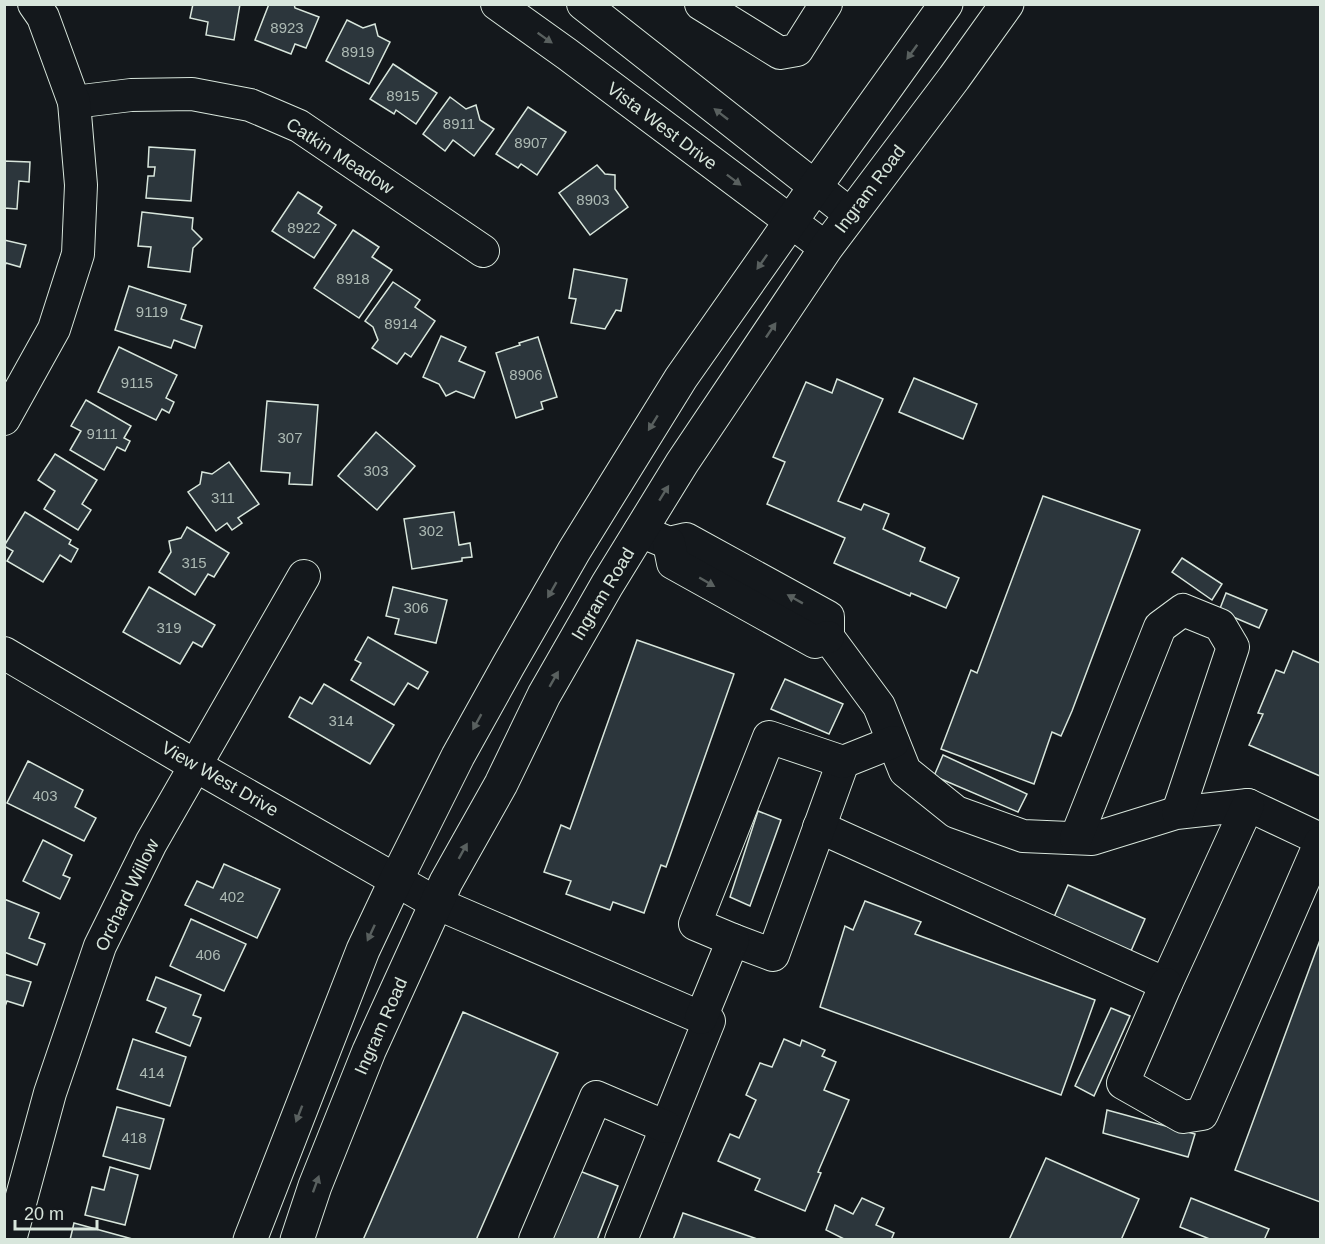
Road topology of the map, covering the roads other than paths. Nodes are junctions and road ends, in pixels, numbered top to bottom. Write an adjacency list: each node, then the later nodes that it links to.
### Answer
1 (34, 4): 8 (street)
2 (497, 4): 11 (street, Vista West Drive, one-way to 11)
3 (583, 4): 9 (street, one-way to 3)
4 (826, 4): 7 (street)
5 (946, 4): 9 (main road, one-way to 9)
6 (1007, 4): 10 (main road, Ingram Road)
7 (717, 8)
8 (74, 102): 13 (street, Catkin Meadow); 14 (street)
9 (815, 187): 10 (street); 11 (main road)
10 (850, 214): 12 (main road, Ingram Road)
11 (790, 222): 12 (street, Vista West Drive); 26 (main road, one-way to 26)
12 (826, 248): 15 (main road, Ingram Road, one-way to 12)
13 (483, 251)
14 (4, 419)
15 (655, 537): 18 (street); 27 (main road, Ingram Road, one-way to 15)
16 (304, 576): 20 (street, Orchard Willow)
17 (4, 653): 20 (street, View West Drive)
18 (893, 742): 19 (street); 24 (street)
19 (843, 762): 23 (street); 28 (street)
20 (196, 766): 26 (street, View West Drive); 32 (street, Orchard Willow)
21 (1248, 805): 22 (street); 25 (street); 29 (street)
22 (1178, 812): 24 (street); 24 (street)
23 (819, 827): 28 (street); 29 (street)
24 (1076, 838)
25 (1320, 841): 29 (street)
26 (396, 880): 27 (street, View West Drive); 33 (main road, one-way to 33)
27 (436, 903): 30 (street, View West Drive); 34 (main road, Ingram Road, one-way to 27)
28 (733, 940): 30 (street)
29 (1166, 984)
30 (701, 1018): 31 (street)
31 (666, 1127): 35 (street); 36 (street)
32 (10, 1239)
33 (250, 1239)
34 (297, 1239)
35 (535, 1239)
36 (621, 1239)

